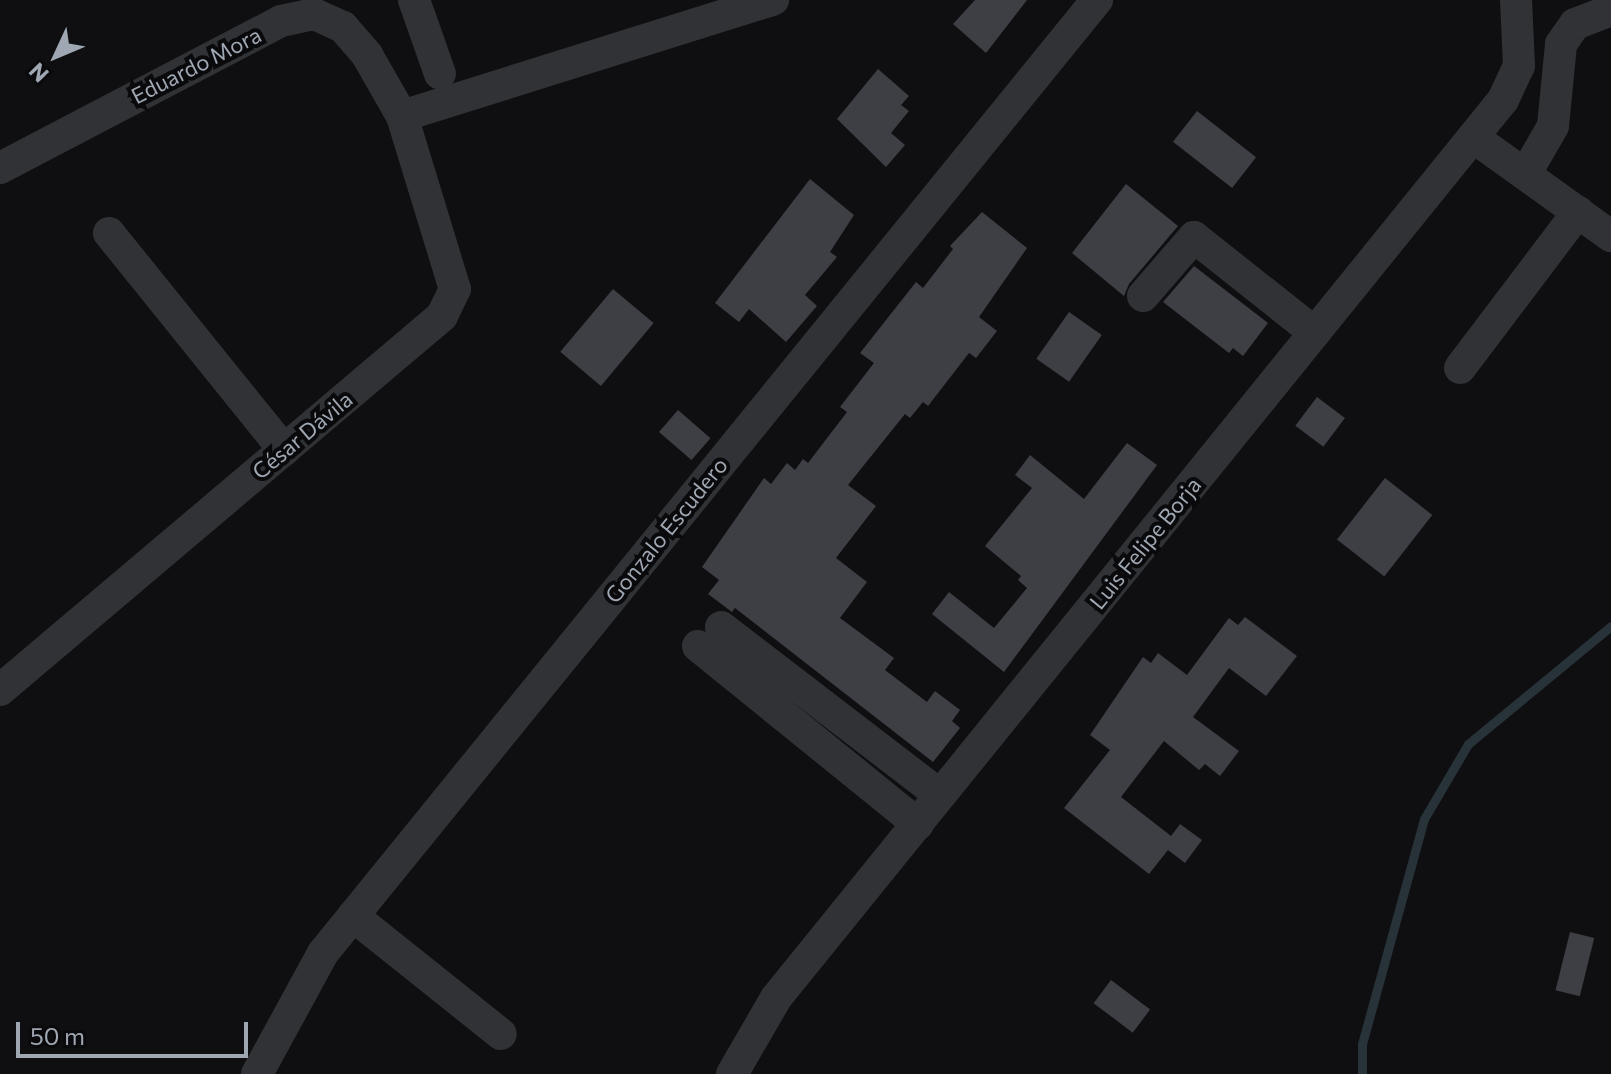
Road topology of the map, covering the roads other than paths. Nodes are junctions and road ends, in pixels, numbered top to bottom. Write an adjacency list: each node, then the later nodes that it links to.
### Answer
1 (414, 0): 6 (street)
2 (773, 0): 7 (street)
3 (1096, 0): 21 (street, Gonzalo Escudero)
4 (1516, 0): 8 (street, Luis Felipe Borja)
5 (1611, 10): 10 (street)
6 (440, 74)
7 (402, 116): 9 (street, Eduardo Mora); 17 (street, César Dávila)
8 (1473, 137): 10 (street); 15 (street, Luis Felipe Borja)
9 (0, 168)
10 (1526, 173): 11 (street)
11 (1578, 212): 13 (street); 16 (street)
12 (109, 233): 17 (street)
13 (1611, 236)
14 (1143, 296): 15 (street)
15 (1315, 333): 19 (street, Luis Felipe Borja)
16 (1460, 368)
17 (284, 450): 18 (street, César Dávila)
18 (0, 690)
19 (940, 795): 20 (street, Luis Felipe Borja); 20 (street)
20 (918, 824): 24 (street, Luis Felipe Borja)
21 (353, 916): 22 (street); 23 (street, Gonzalo Escudero)
22 (501, 1034)
23 (257, 1074)
24 (732, 1074)

